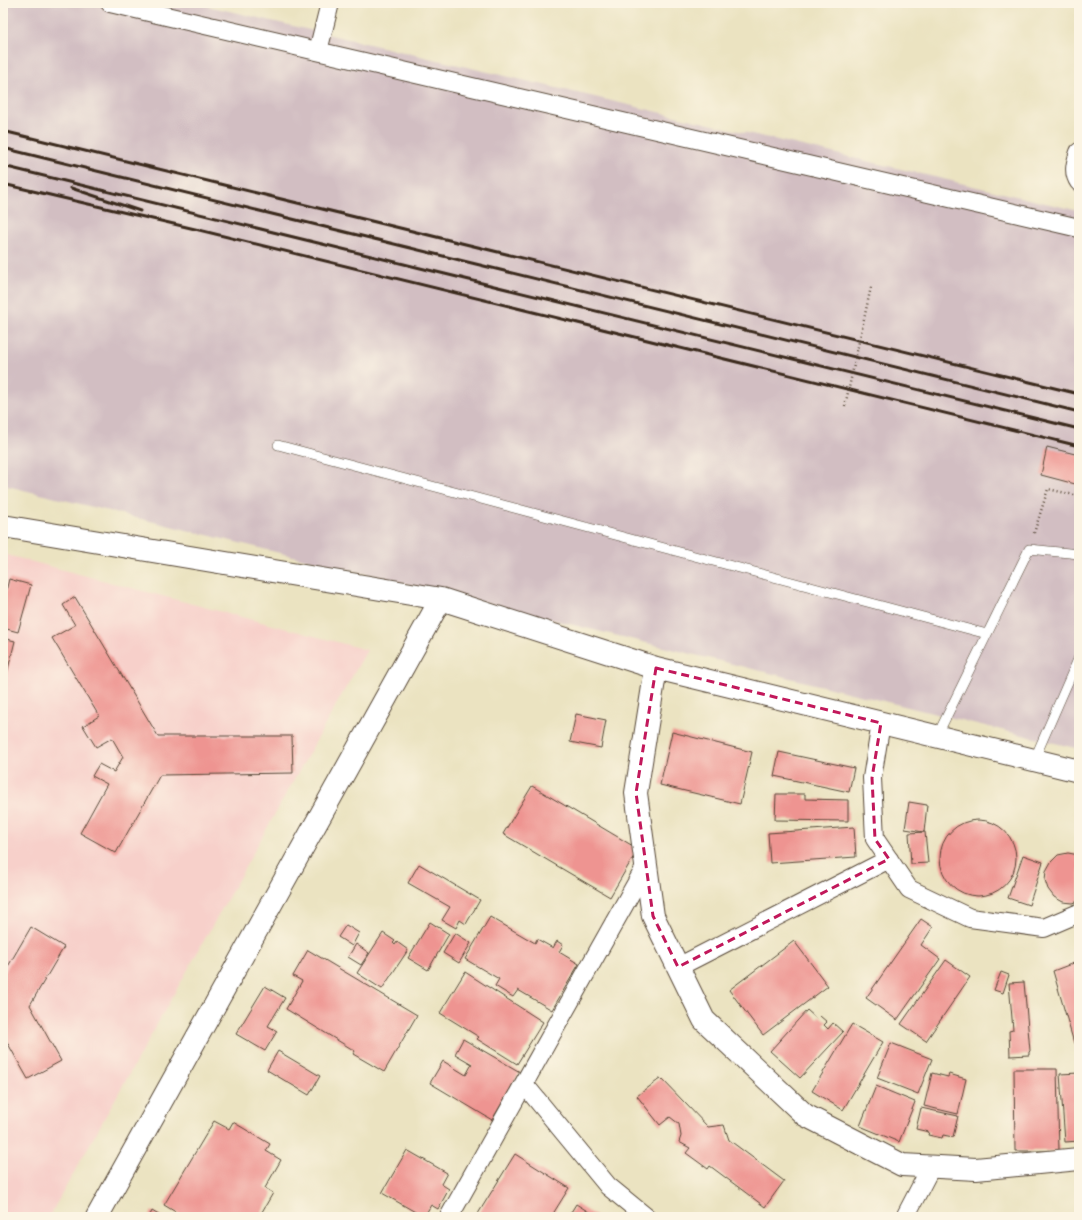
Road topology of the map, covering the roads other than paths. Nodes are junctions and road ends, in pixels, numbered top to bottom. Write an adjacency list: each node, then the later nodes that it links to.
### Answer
1 (110, 3): 3 (street)
2 (330, 3): 4 (street)
3 (165, 9): 4 (street)
4 (318, 51): 7 (street)
5 (1079, 152): 6 (street)
6 (1079, 182)
7 (1079, 228)
8 (278, 445): 12 (lane)
9 (3, 526): 11 (street)
10 (1079, 554): 12 (lane)
11 (440, 599): 14 (street); 26 (street)
12 (987, 634): 16 (lane)
13 (1079, 657): 17 (lane)
14 (656, 668): 15 (street); 20 (street)
15 (881, 723): 16 (street); 19 (street)
16 (937, 736): 17 (street)
17 (1034, 760): 18 (street)
18 (1079, 771)
19 (889, 859): 21 (street); 22 (street)
20 (646, 866): 22 (street); 23 (street)
21 (1079, 913)
22 (678, 967): 25 (street)
23 (524, 1084): 27 (street); 28 (street)
24 (1079, 1159): 25 (street)
25 (931, 1167): 29 (street)
26 (97, 1217)
27 (449, 1217)
28 (646, 1217)
29 (904, 1217)

